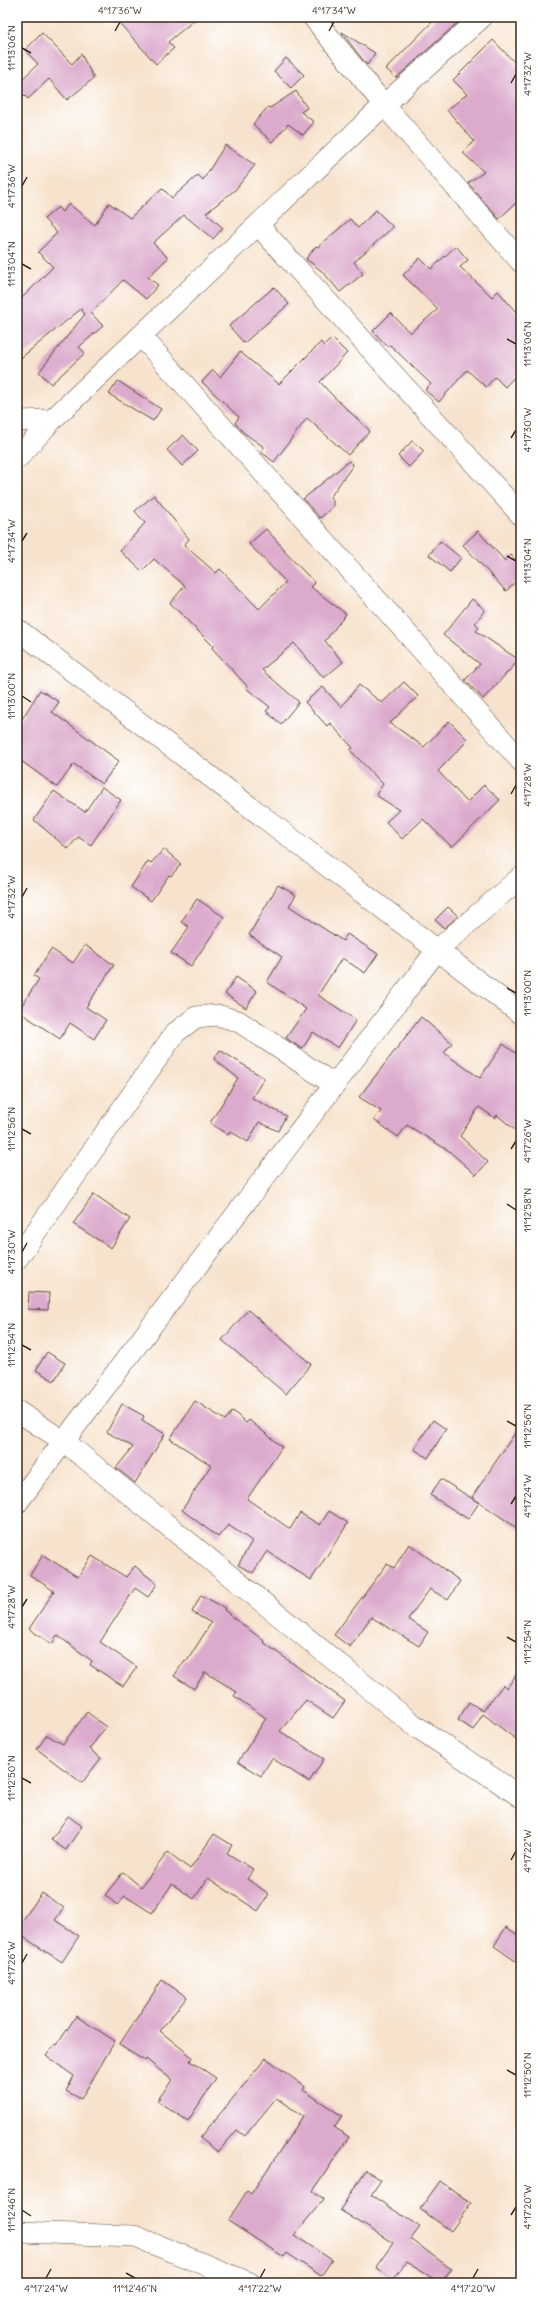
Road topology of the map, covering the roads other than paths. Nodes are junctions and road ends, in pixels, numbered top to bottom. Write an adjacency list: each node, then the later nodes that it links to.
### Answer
1 (313, 17): 3 (street)
2 (482, 17): 3 (street)
3 (384, 105): 4 (street); 5 (street)
4 (258, 225): 6 (street); 10 (street)
5 (521, 262)
6 (141, 336): 7 (street); 12 (street)
7 (52, 420): 8 (street); 9 (street)
8 (17, 421)
9 (17, 459)
10 (521, 515)
11 (17, 629): 14 (street)
12 (521, 761)
13 (521, 877): 14 (street)
14 (437, 950): 15 (street); 16 (street)
15 (521, 1014)
16 (334, 1085): 17 (street); 19 (street)
17 (17, 1259)
18 (17, 1411): 19 (street)
19 (65, 1442): 20 (street); 21 (street)
20 (17, 1503)
21 (521, 1797)
22 (17, 2232): 23 (street)
23 (250, 2283)

